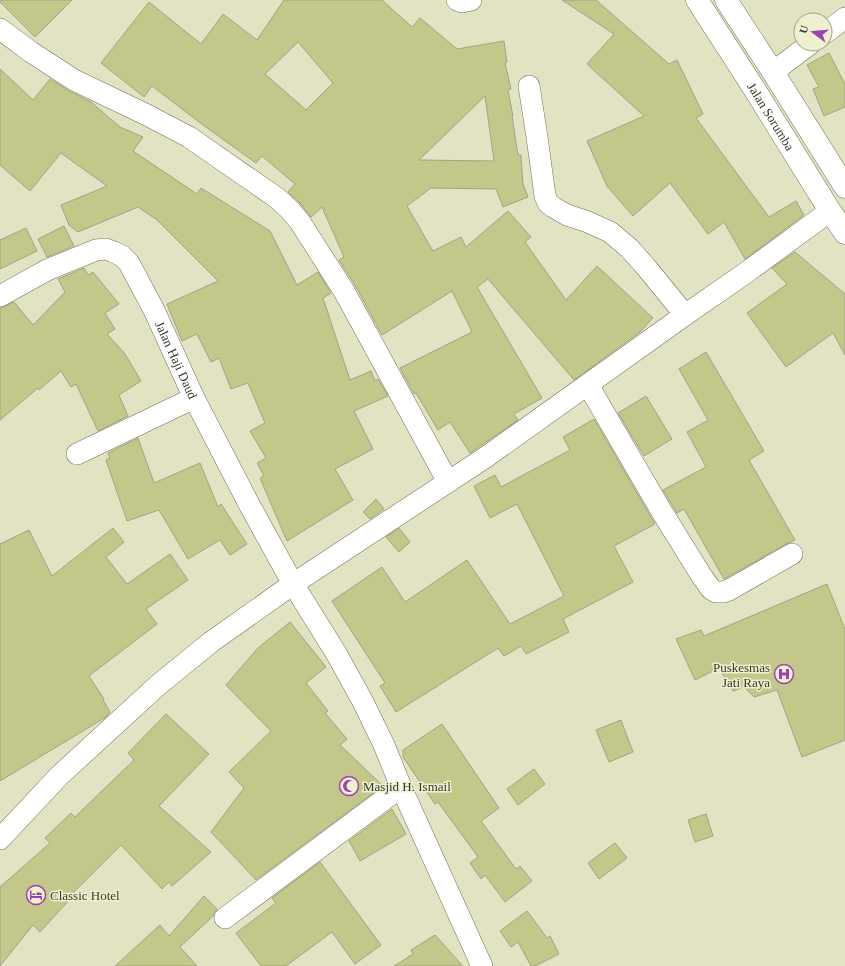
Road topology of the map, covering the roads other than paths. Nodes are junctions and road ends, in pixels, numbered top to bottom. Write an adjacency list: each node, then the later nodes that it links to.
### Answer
1 (458, 0): 2 (street)
2 (471, 0)
3 (697, 0): 12 (street, Jalan Sorumba)
4 (726, 0): 9 (street, Jalan Sorumba)
5 (845, 18): 6 (street)
6 (833, 27)
7 (0, 29): 19 (street)
8 (799, 52): 9 (street)
9 (773, 72): 11 (street, Jalan Sorumba)
10 (529, 86): 15 (street)
11 (845, 186)
12 (830, 211): 13 (street, Jalan Sorumba); 15 (street)
13 (845, 233)
14 (0, 296): 17 (street, Jalan Haji Daud)
15 (685, 315): 16 (street)
16 (588, 385): 19 (street); 20 (street)
17 (194, 398): 18 (street); 21 (street, Jalan Haji Daud)
18 (77, 454)
19 (448, 482): 21 (street)
20 (792, 554)
21 (293, 584): 22 (street, Jalan Haji Daud); 23 (street)
22 (402, 787): 24 (street); 25 (street, Jalan Haji Daud)
23 (0, 839)
24 (225, 918)
25 (482, 966)

